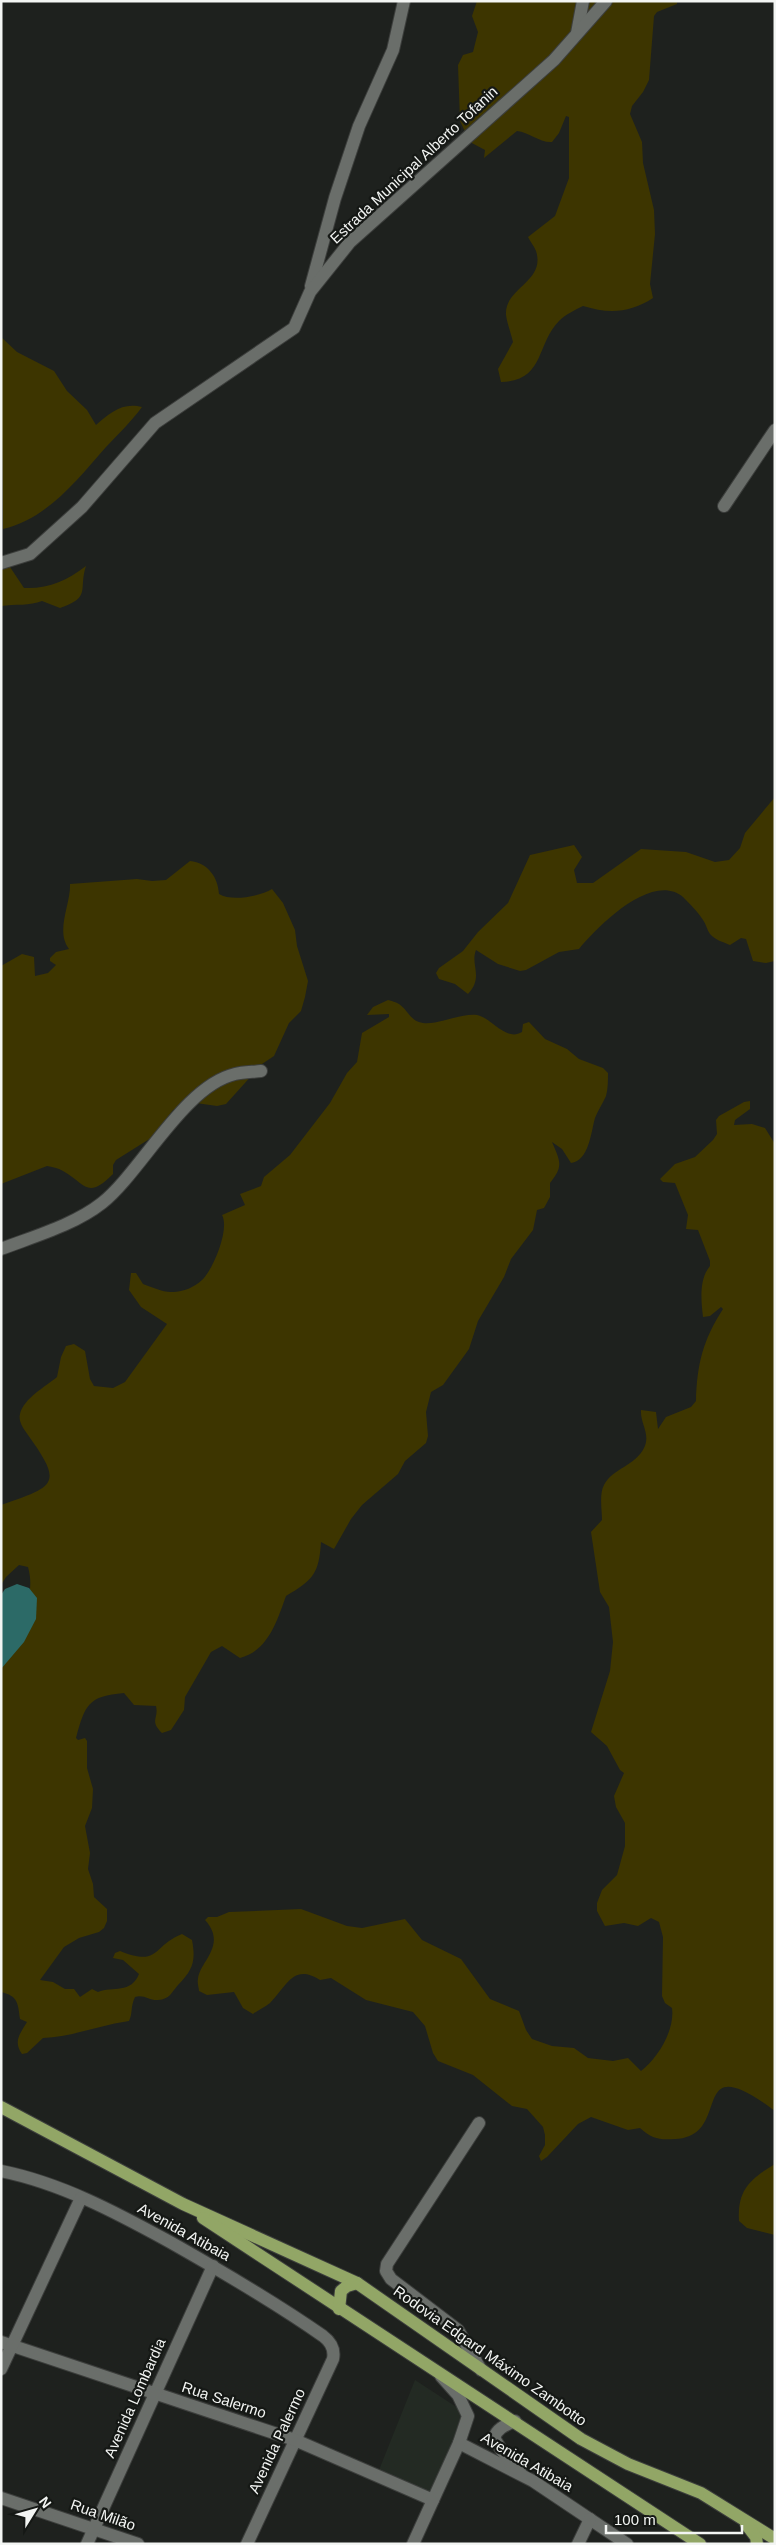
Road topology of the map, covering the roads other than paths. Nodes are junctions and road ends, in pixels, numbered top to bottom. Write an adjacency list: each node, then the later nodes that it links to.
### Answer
1 (404, 1): 5 (street)
2 (583, 1): 4 (street)
3 (606, 1): 4 (street, Estrada Municipal Alberto Tofanin)
4 (577, 36): 5 (street, Estrada Municipal Alberto Tofanin)
5 (310, 292): 8 (street, Estrada Municipal Alberto Tofanin)
6 (775, 430): 7 (street)
7 (724, 506)
8 (1, 563)
9 (261, 1071): 10 (street)
10 (1, 1249)
11 (1, 2107): 15 (main road, Rodovia Edgard Máximo Zambotto)
12 (479, 2123): 22 (street)
13 (1, 2171): 14 (street, Avenida Atibaia)
14 (81, 2198): 16 (street, Avenida Atibaia); 19 (street)
15 (183, 2204): 17 (main road, Rodovia Edgard Máximo Zambotto); 18 (main road, Rodovia Edgard Máximo Zambotto)
16 (213, 2266): 20 (street, Avenida Atibaia); 24 (street, Avenida Lombardia)
17 (357, 2283): 18 (main road); 22 (main road, Rodovia Edgard Máximo Zambotto)
18 (339, 2309): 23 (main road, Rodovia Edgard Máximo Zambotto)
19 (6, 2344): 21 (street); 24 (street, Rua Salermo)
20 (334, 2351): 26 (street, Avenida Palermo)
21 (1, 2368)
22 (481, 2370): 31 (main road, Rodovia Edgard Máximo Zambotto)
23 (440, 2375): 25 (main road, Rodovia Edgard Máximo Zambotto); 27 (street)
24 (154, 2394): 26 (street, Rua Salermo); 33 (street, Avenida Lombardia)
25 (515, 2421): 28 (street); 41 (main road, Rodovia Edgard Máximo Zambotto)
26 (295, 2440): 30 (street, Rua Salermo); 37 (street, Avenida Palermo)
27 (459, 2443): 28 (street, Avenida Atibaia); 30 (street)
28 (533, 2481): 32 (street, Avenida Atibaia)
29 (1, 2498): 33 (street, Rua Milão)
30 (433, 2500): 38 (street)
31 (736, 2513): 34 (main road, Rodovia Edgard Máximo Zambotto); 42 (main road)
32 (590, 2519): 39 (street); 40 (street, Avenida Atibaia)
33 (94, 2528): 35 (street, Avenida Lombardia); 36 (street, Rua Milão)
34 (775, 2539)
35 (86, 2544)
36 (138, 2544)
37 (247, 2544)
38 (413, 2544)
39 (578, 2544)
40 (627, 2544)
41 (700, 2544)
42 (757, 2544)

